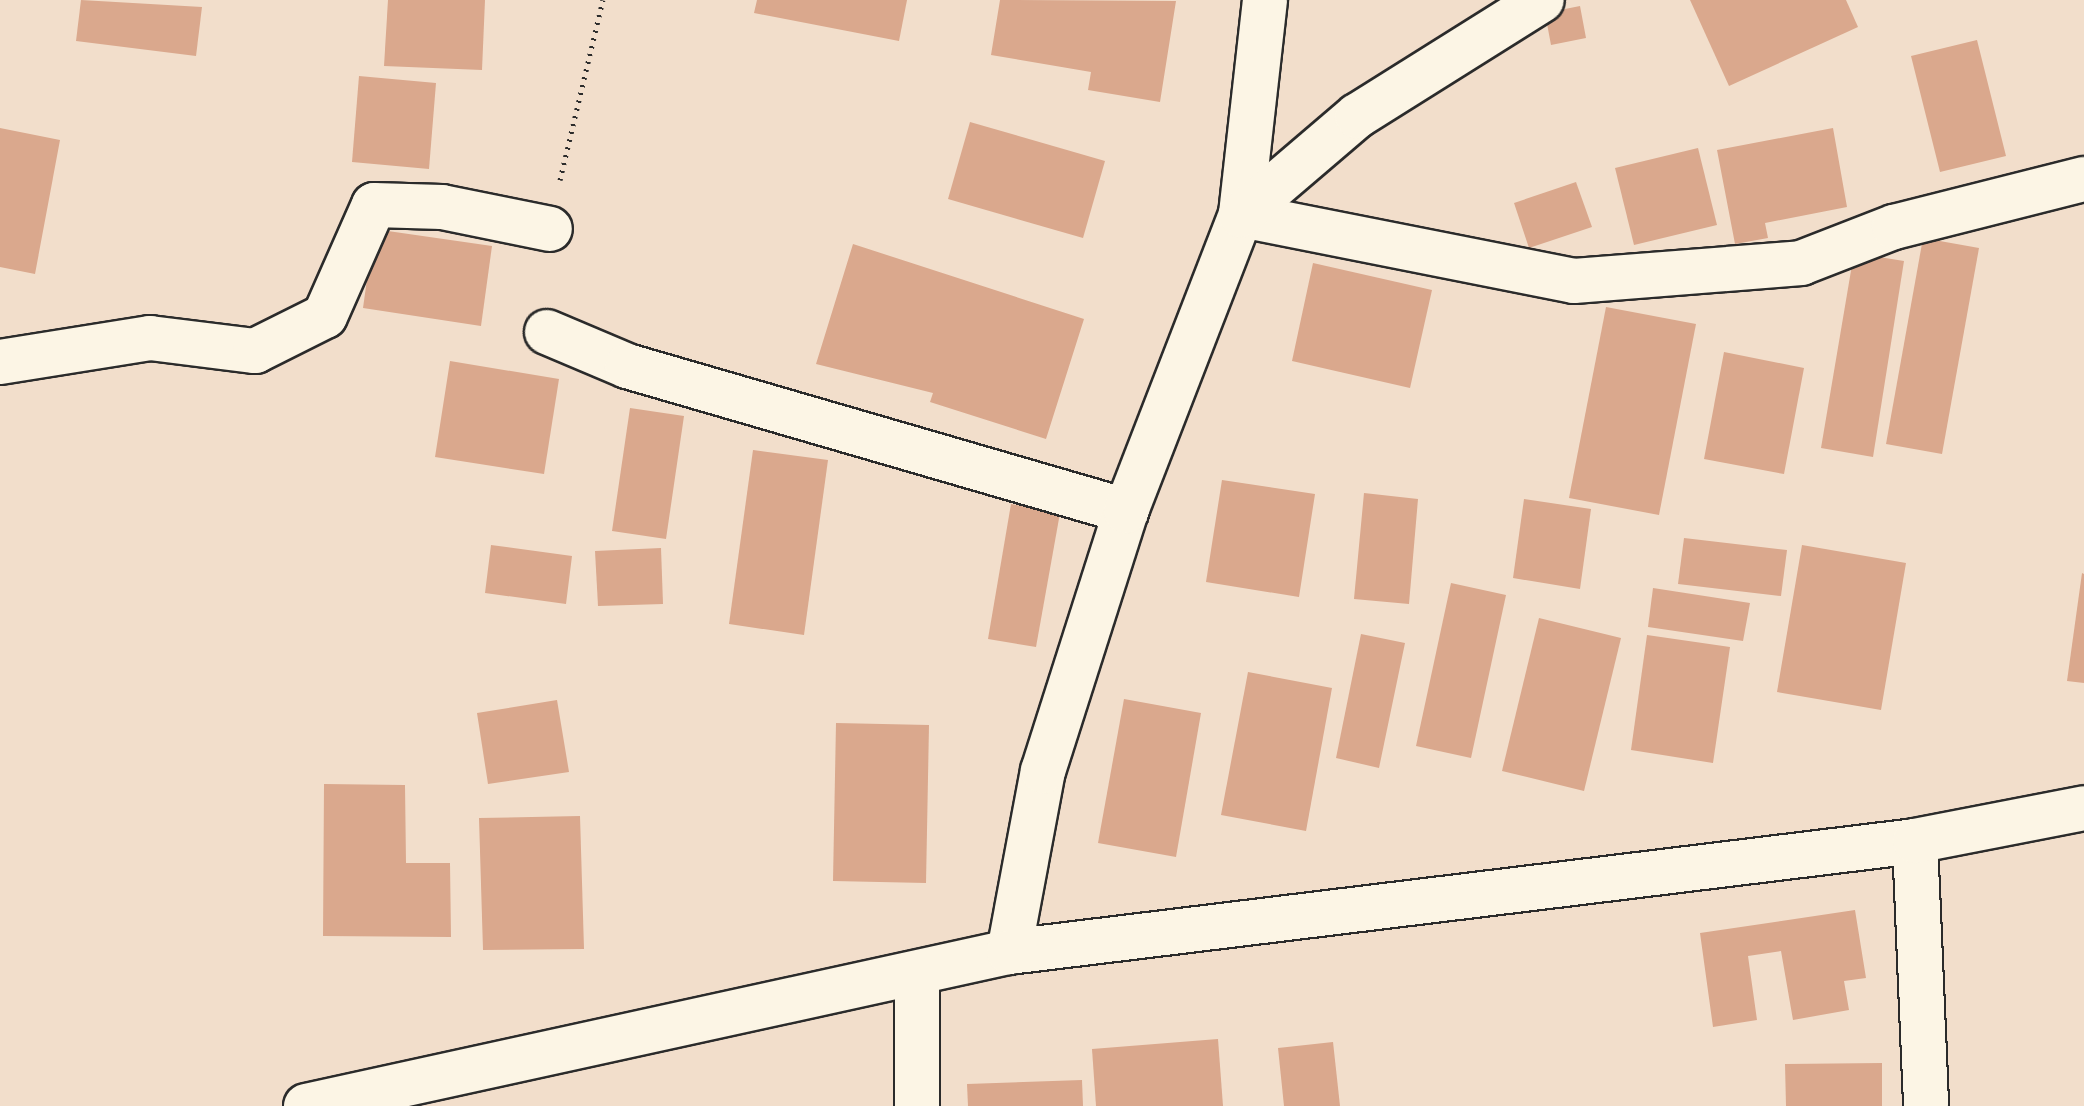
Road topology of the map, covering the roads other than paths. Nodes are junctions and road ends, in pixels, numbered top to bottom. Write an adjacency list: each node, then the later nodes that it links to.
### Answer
1 (1265, 0): 4 (street)
2 (1542, 0): 4 (street)
3 (2084, 179): 4 (street)
4 (1241, 215): 8 (street)
5 (550, 229): 7 (street)
6 (547, 332): 8 (street)
7 (0, 362)
8 (1126, 511): 11 (street)
9 (2084, 808): 10 (street)
10 (1915, 841): 11 (street); 15 (street)
11 (1009, 952): 12 (street)
12 (917, 976): 13 (street); 14 (street)
13 (333, 1105)
14 (917, 1106)
15 (1926, 1106)

